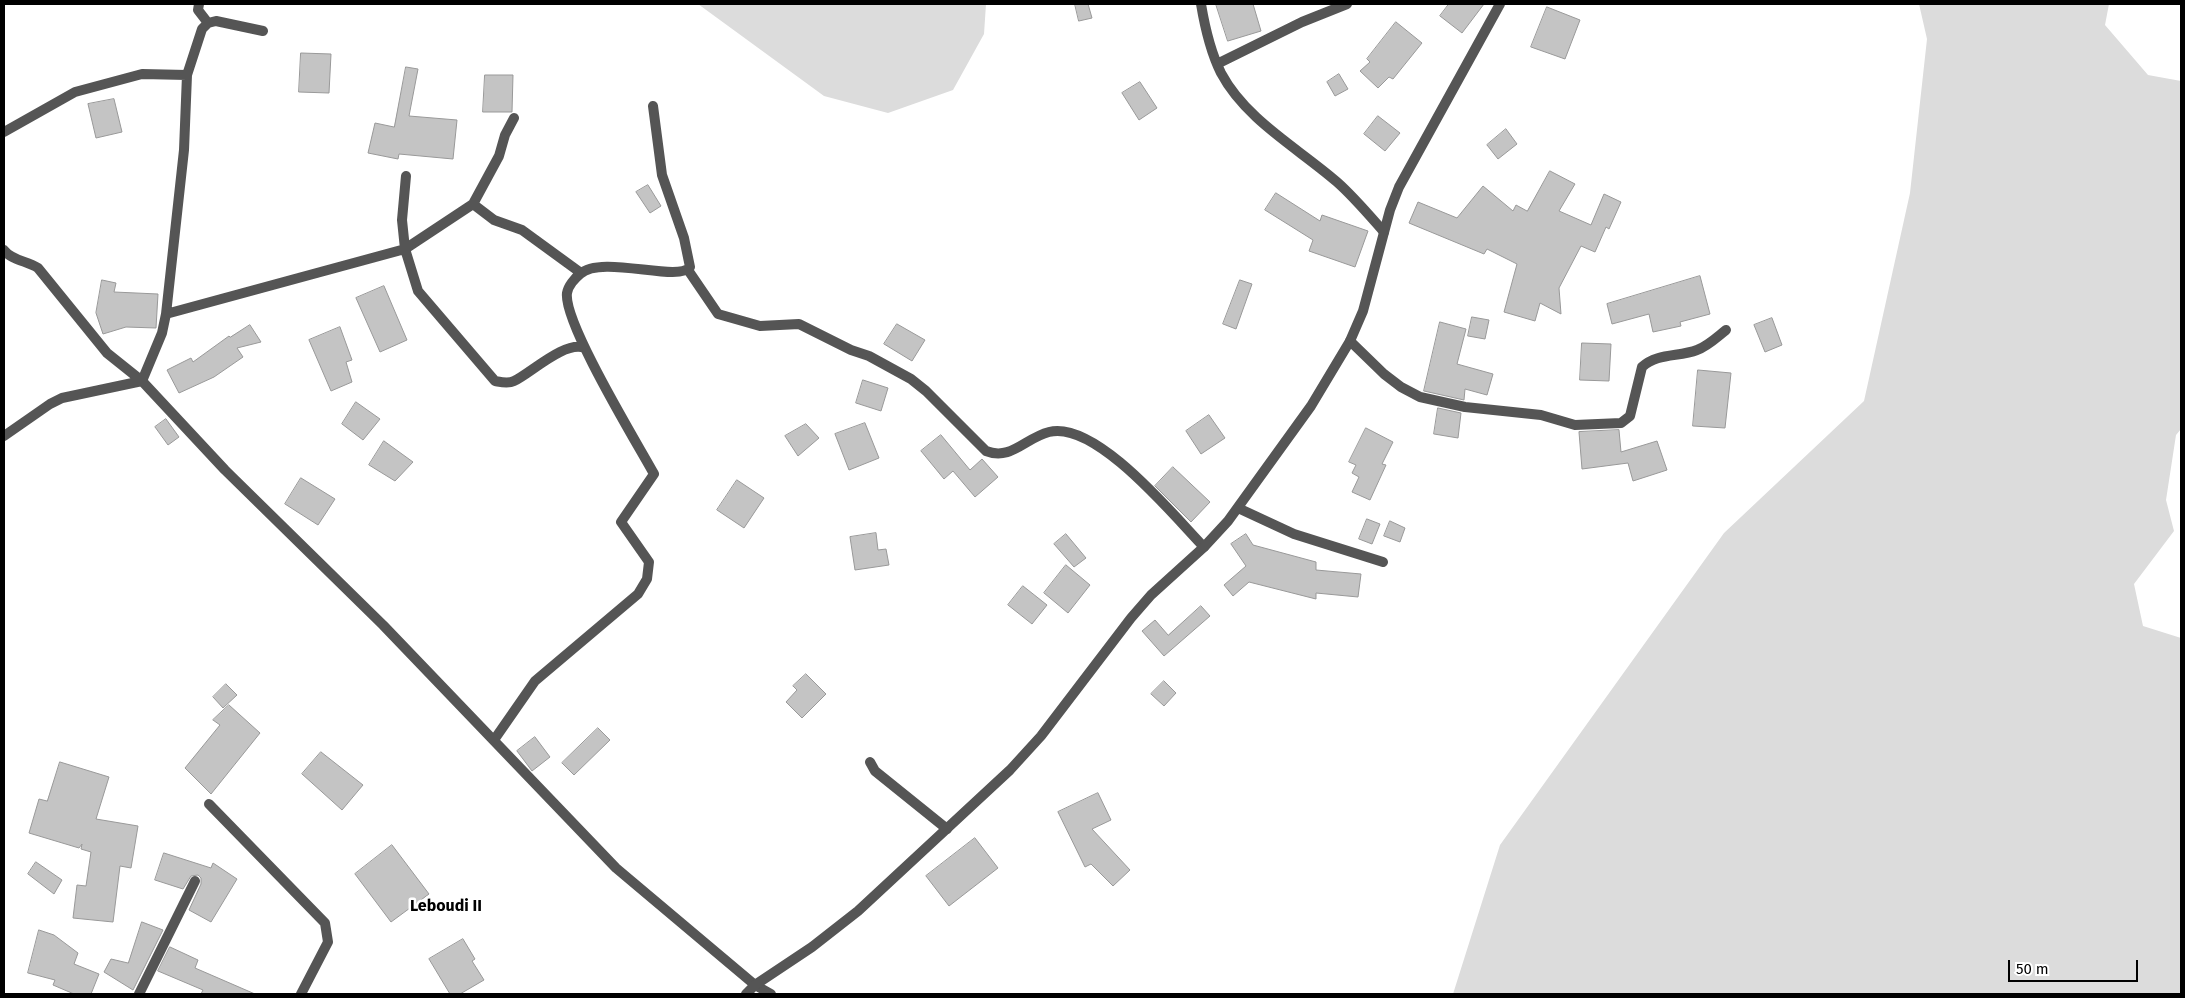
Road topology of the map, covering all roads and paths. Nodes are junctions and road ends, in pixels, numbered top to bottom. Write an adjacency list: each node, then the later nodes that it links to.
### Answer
1 (199, 4): 5 (street)
2 (1201, 4): 7 (street)
3 (1347, 4): 7 (street)
4 (1500, 4): 14 (street)
5 (208, 23): 6 (street); 8 (street)
6 (263, 31)
7 (1217, 64): 14 (street)
8 (187, 76): 11 (street); 19 (street)
9 (653, 106): 17 (street)
10 (514, 118): 13 (street)
11 (4, 132)
12 (406, 176): 15 (street)
13 (473, 204): 15 (street); 18 (street)
14 (1384, 232): 21 (street)
15 (404, 249): 19 (street); 22 (street)
16 (4, 250): 23 (street)
17 (688, 270): 18 (street); 26 (street)
18 (581, 273): 22 (street)
19 (166, 314): 23 (street)
20 (1726, 330): 21 (street)
21 (1350, 341): 25 (street)
22 (585, 348): 28 (street)
23 (142, 381): 24 (street); 28 (street)
24 (4, 436)
25 (1238, 508): 26 (street); 27 (street)
26 (1204, 547): 31 (street)
27 (1383, 562)
28 (494, 740): 33 (street)
29 (870, 762): 31 (street)
30 (209, 804): 35 (street)
31 (947, 829): 33 (street)
32 (195, 881): 34 (street)
33 (756, 985): 36 (street); 37 (street)
34 (139, 994)
35 (301, 994)
36 (746, 994)
37 (772, 994)

